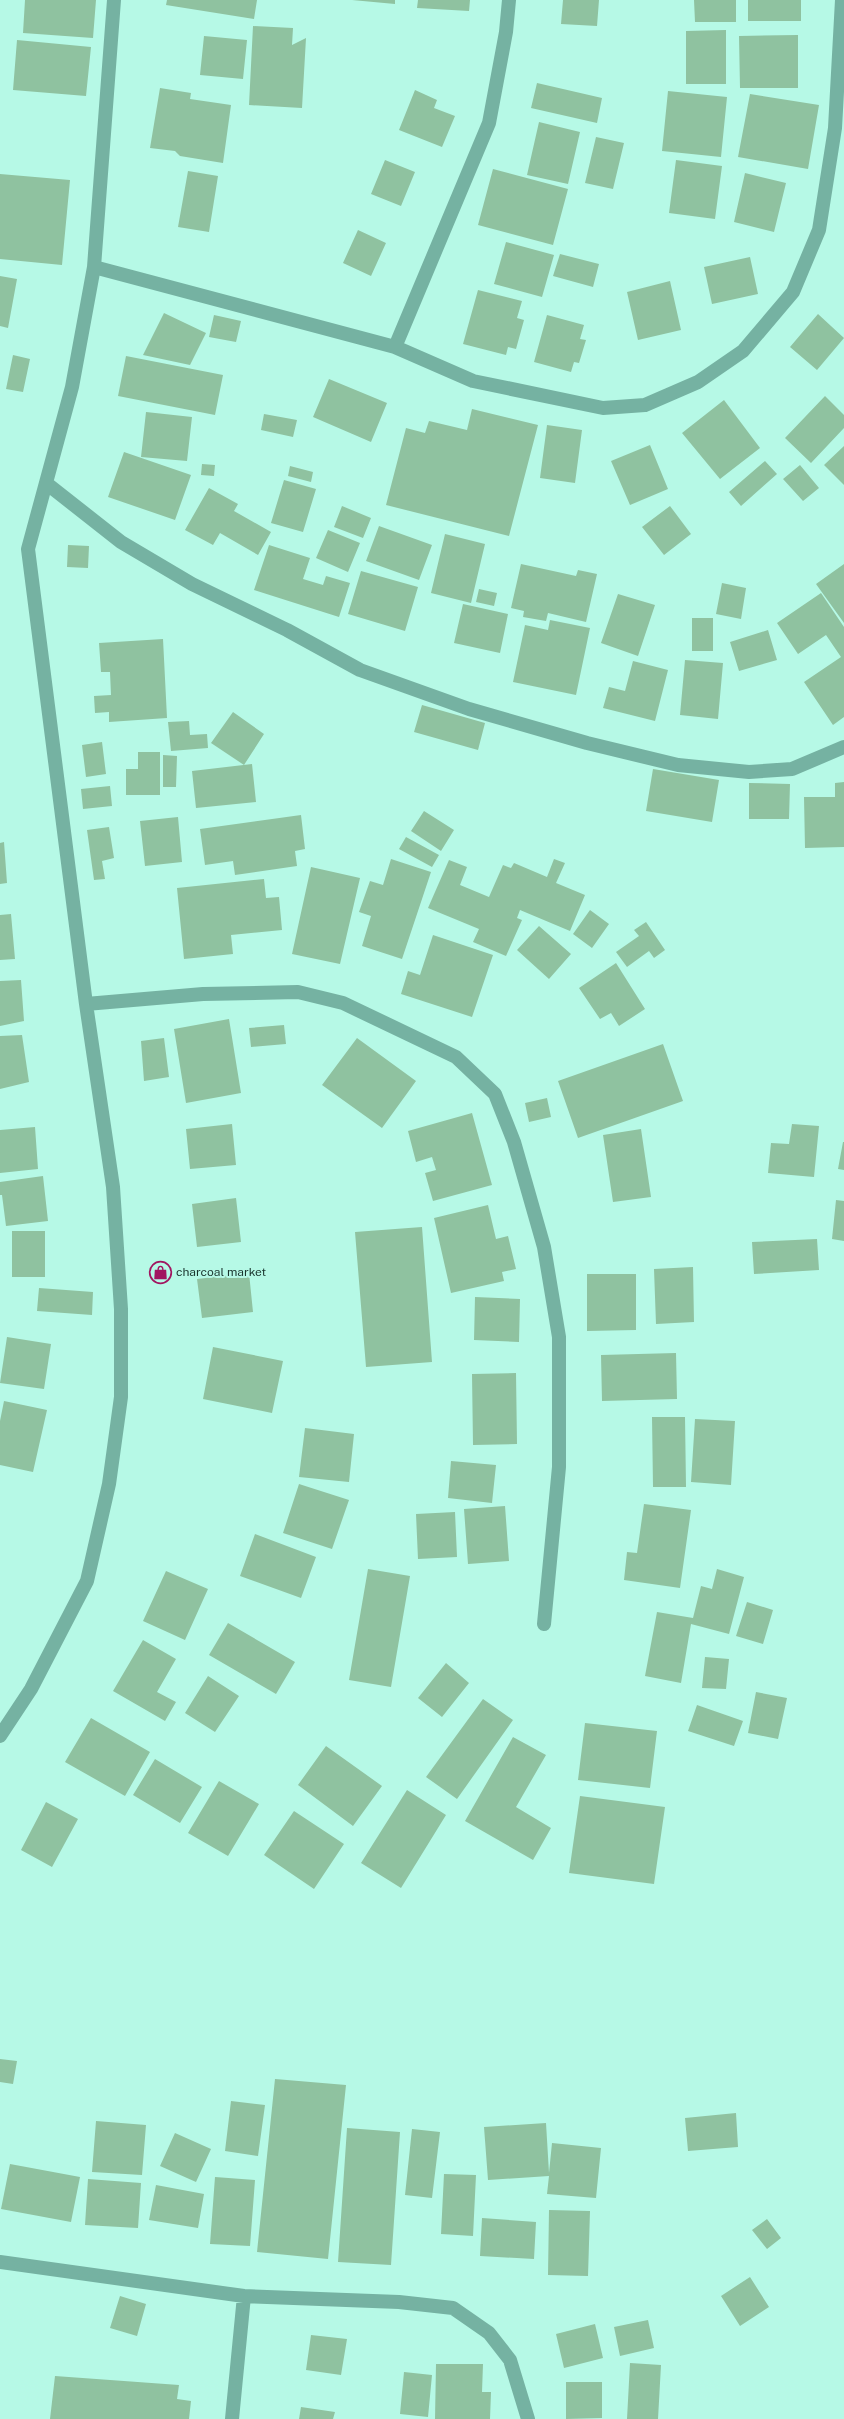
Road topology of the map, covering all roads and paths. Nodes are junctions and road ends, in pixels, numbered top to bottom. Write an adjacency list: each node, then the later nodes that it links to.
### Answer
1 (114, 0): 4 (street)
2 (509, 0): 5 (street)
3 (842, 0): 5 (street)
4 (94, 267): 5 (street); 6 (street)
5 (395, 347)
6 (46, 483): 7 (street); 8 (street)
7 (844, 746)
8 (86, 1004): 9 (street); 10 (street)
9 (544, 1624)
10 (0, 1736)
11 (0, 2262): 12 (street)
12 (244, 2296): 13 (street); 14 (street)
13 (232, 2419)
14 (528, 2419)

